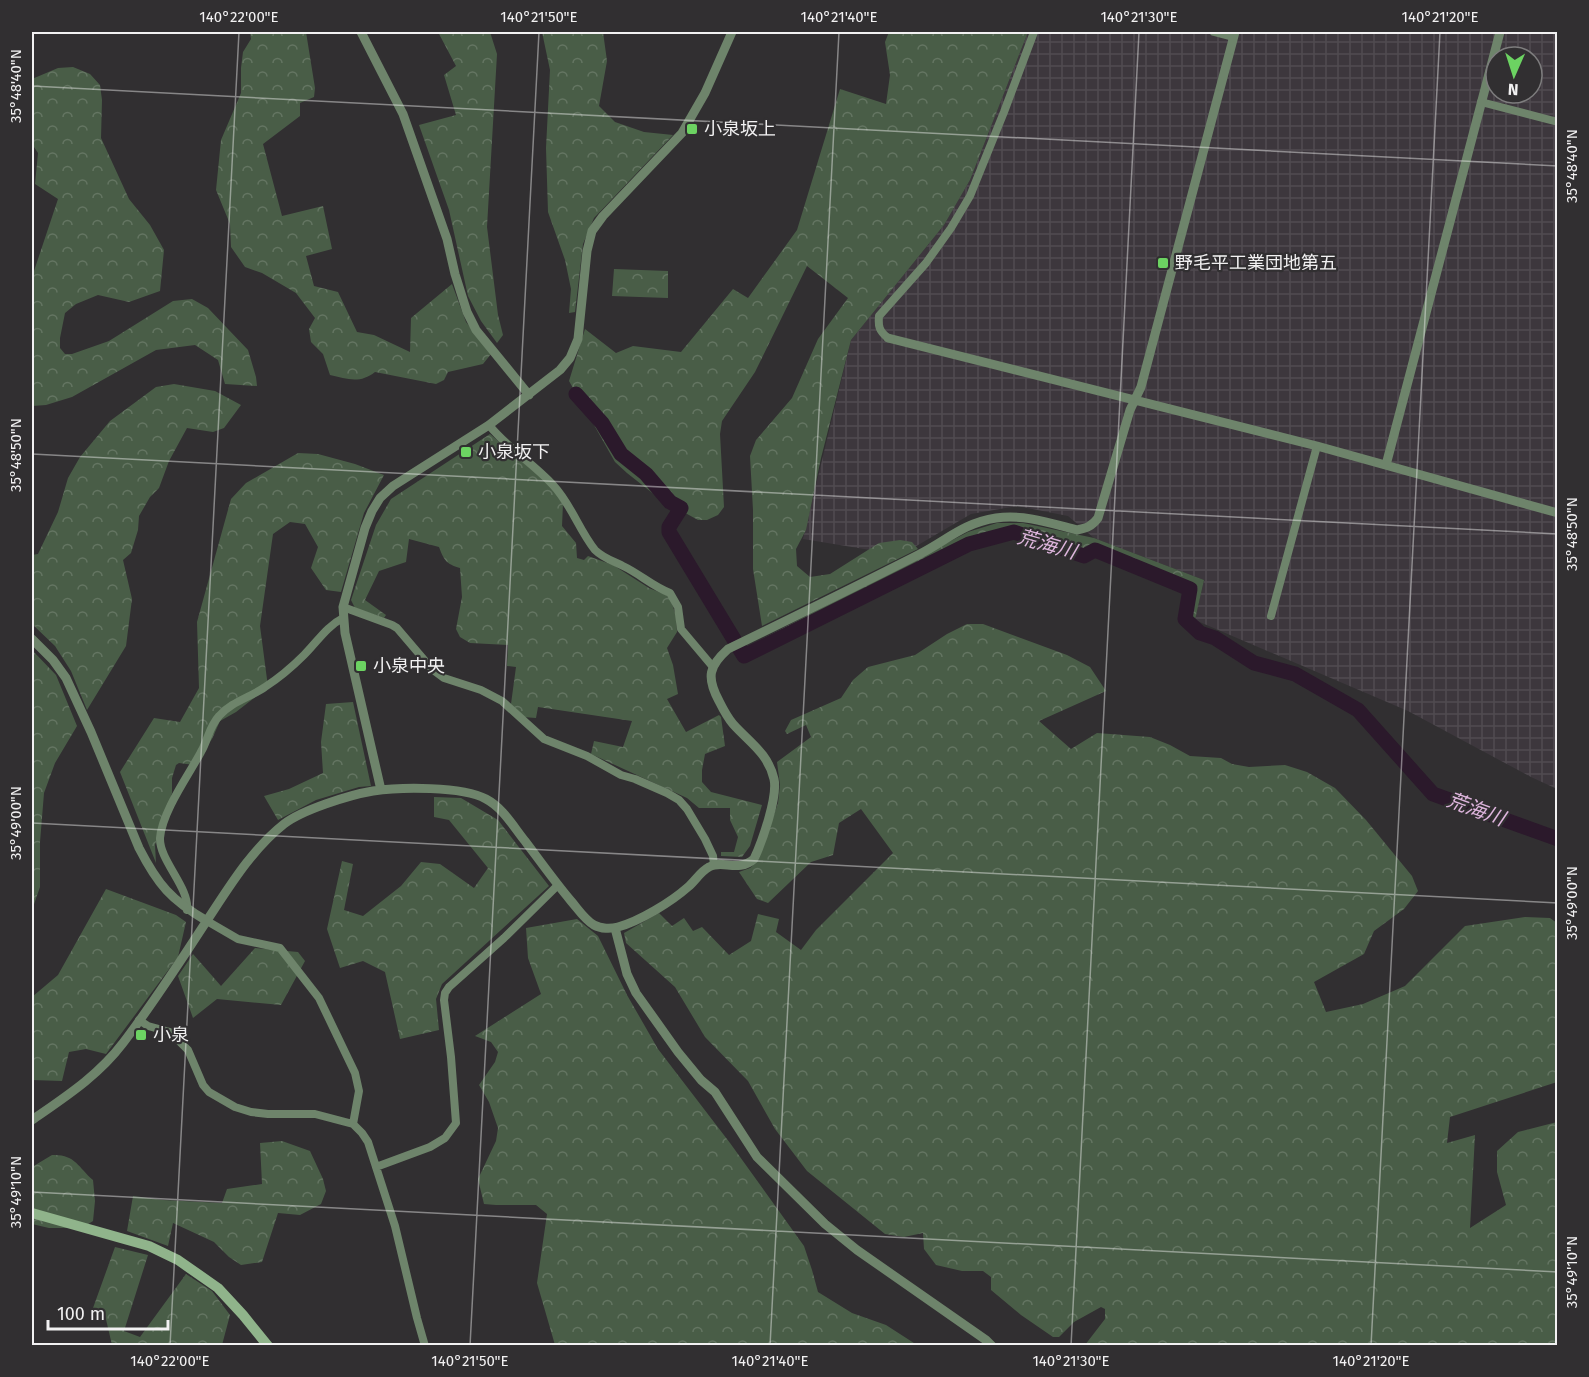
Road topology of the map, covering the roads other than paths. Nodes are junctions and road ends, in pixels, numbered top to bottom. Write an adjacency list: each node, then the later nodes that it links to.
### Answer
1 (361, 32): 10 (street)
2 (732, 32): 10 (street)
3 (1034, 32): 9 (street)
4 (1214, 32): 6 (street)
5 (1500, 32): 7 (street)
6 (1234, 34): 11 (street)
7 (1481, 102): 8 (street); 14 (street)
8 (1557, 122)
9 (888, 338): 11 (street)
10 (529, 395): 12 (street)
11 (1136, 400): 13 (street); 20 (street)
12 (489, 425): 16 (street); 20 (street)
13 (1317, 446): 14 (street); 17 (street)
14 (1386, 465): 15 (street)
15 (1557, 513)
16 (343, 607): 18 (street); 22 (street)
17 (1271, 616)
18 (343, 618): 21 (street); 24 (street)
19 (32, 639): 24 (street)
20 (713, 668): 22 (street)
21 (381, 790): 23 (street); 25 (street)
22 (714, 865): 26 (street)
23 (558, 885): 26 (street); 30 (street)
24 (188, 910): 25 (street)
25 (207, 921): 27 (street); 29 (street)
26 (615, 928): 34 (street)
27 (139, 1020): 28 (street); 29 (street)
28 (32, 1120)
29 (353, 1124): 30 (street)
30 (376, 1167): 33 (street)
31 (32, 1213): 32 (main road)
32 (268, 1346)
33 (425, 1346)
34 (992, 1346)

